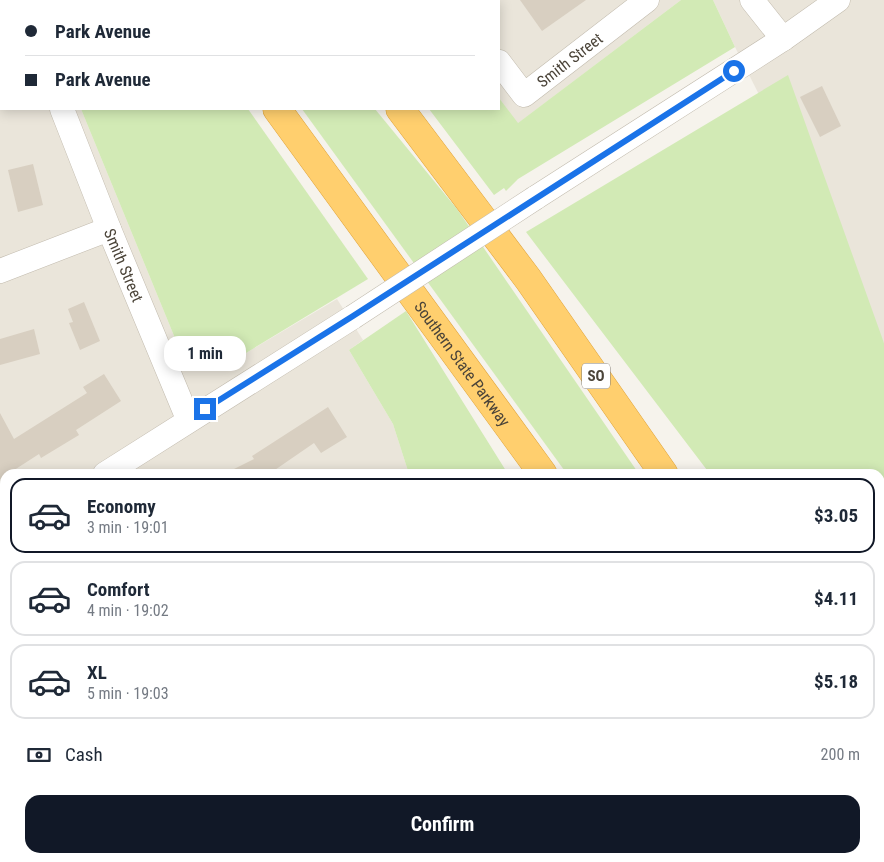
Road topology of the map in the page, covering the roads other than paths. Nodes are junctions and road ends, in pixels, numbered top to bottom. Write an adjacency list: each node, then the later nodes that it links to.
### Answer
1 (647, 0): 5 (street, Smith Street)
2 (752, 0): 4 (street)
3 (838, 0): 4 (street)
4 (783, 39): 11 (street, bridge)
5 (500, 63)
6 (62, 110): 9 (street, Smith Street)
7 (278, 110): 14 (highway, Southern State Parkway)
8 (401, 110): 12 (highway, SO)
9 (109, 228): 10 (street); 11 (street, Smith Street)
10 (0, 272)
11 (188, 420): 13 (street)
12 (639, 439): 15 (highway, SO); 16 (highway)
13 (113, 469)
14 (539, 469)
15 (660, 469)
16 (668, 469)

